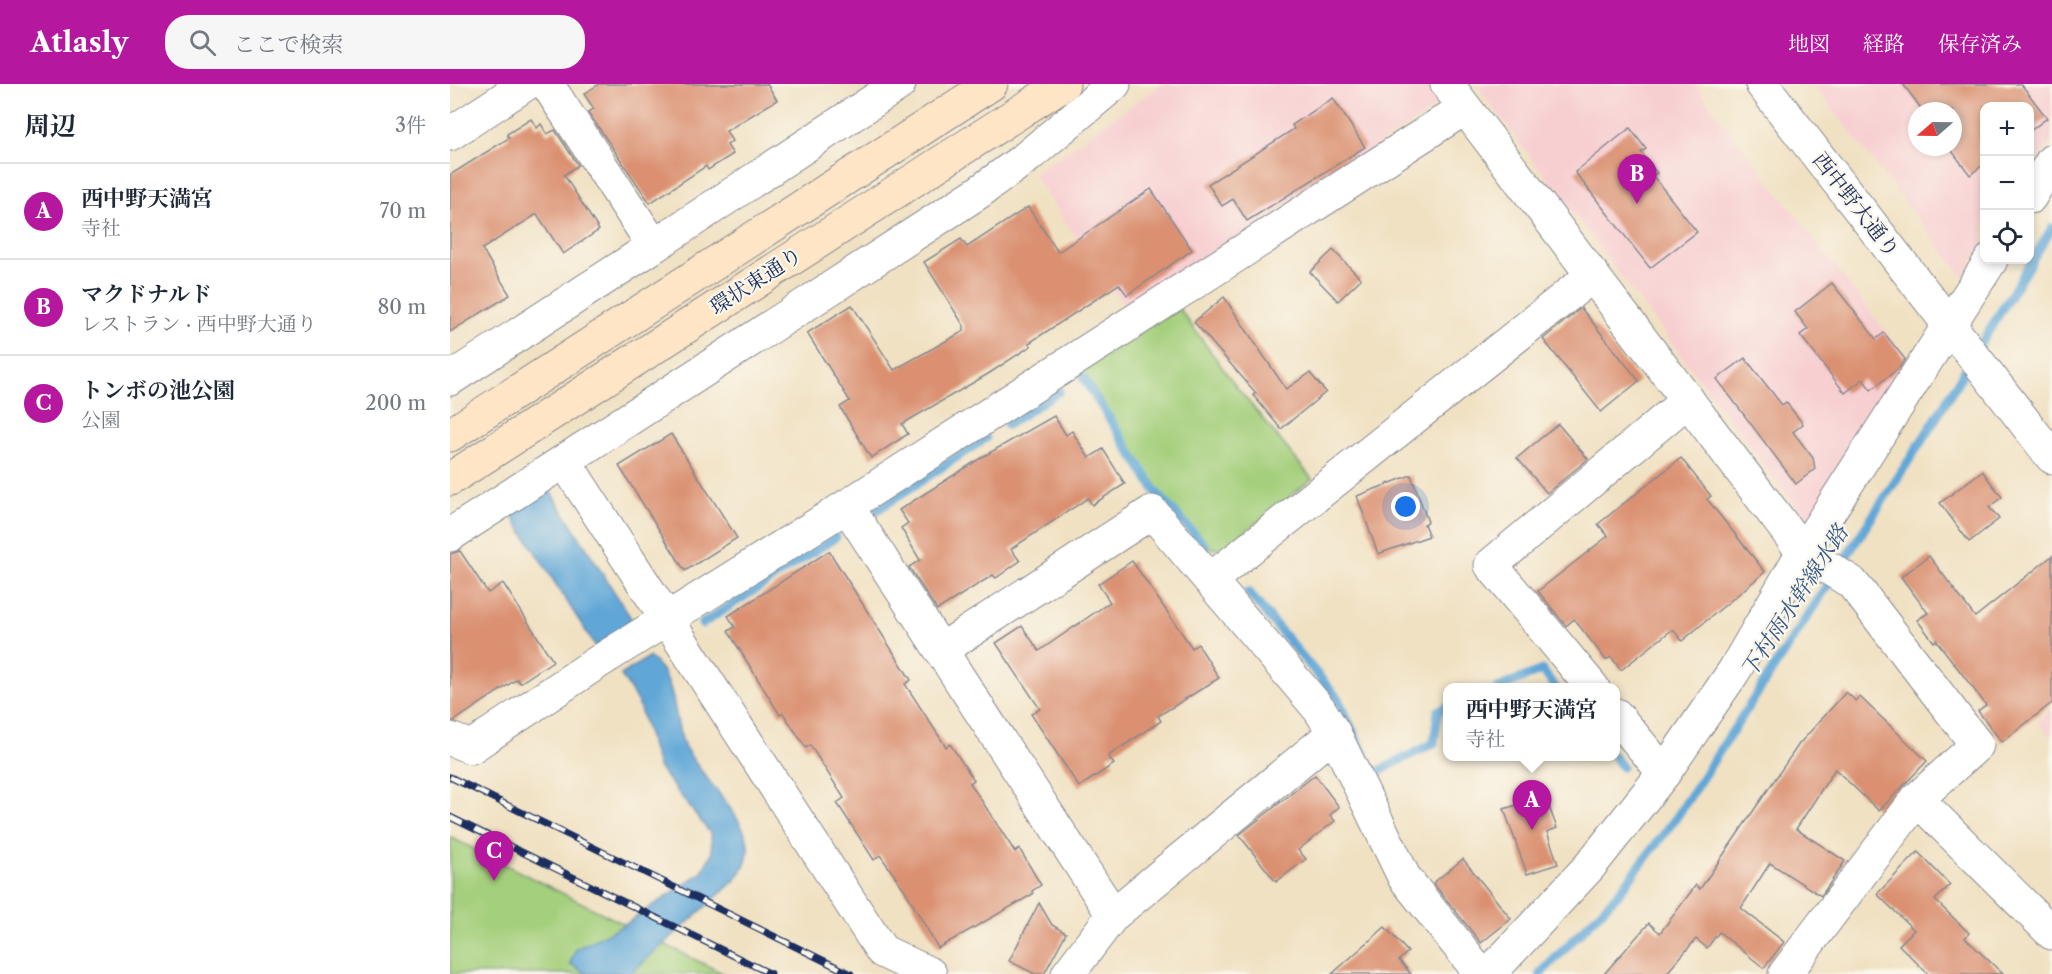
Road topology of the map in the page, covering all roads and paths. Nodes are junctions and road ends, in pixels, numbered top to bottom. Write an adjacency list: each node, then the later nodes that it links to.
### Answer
1 (526, 84): 9 (street)
2 (547, 84): 12 (street)
3 (899, 84): 12 (street)
4 (991, 84): 18 (main road, 環状東通り)
5 (1063, 84): 21 (main road, 環状東通り)
6 (1114, 84): 20 (street)
7 (1762, 84): 15 (street, 西中野大通り)
8 (1456, 96): 14 (street); 22 (street)
9 (450, 134)
10 (2052, 161): 11 (street)
11 (2034, 190)
12 (654, 246): 16 (street)
13 (1988, 264): 15 (street)
14 (1593, 275): 17 (street); 25 (street)
15 (1950, 325): 19 (street, 西中野大通り); 24 (street)
16 (450, 379)
17 (1688, 400): 24 (street); 28 (street)
18 (450, 435)
19 (2052, 457)
20 (565, 462): 23 (street); 26 (street)
21 (450, 479)
22 (847, 506): 26 (street); 27 (street)
23 (450, 535)
24 (1803, 552): 32 (street); 33 (street)
25 (1210, 580): 27 (street); 30 (street)
26 (668, 619): 31 (street); 36 (street)
27 (941, 650): 34 (street)
28 (1590, 683)
29 (1620, 720): 32 (street)
30 (1334, 733): 34 (street); 38 (street)
31 (450, 739)
32 (1664, 773): 39 (street)
33 (1917, 799): 35 (street); 40 (street)
34 (1113, 915): 37 (street)
35 (2052, 933)
36 (930, 974)
37 (1068, 974)
38 (1481, 974)
39 (1490, 974)
40 (1785, 974)

